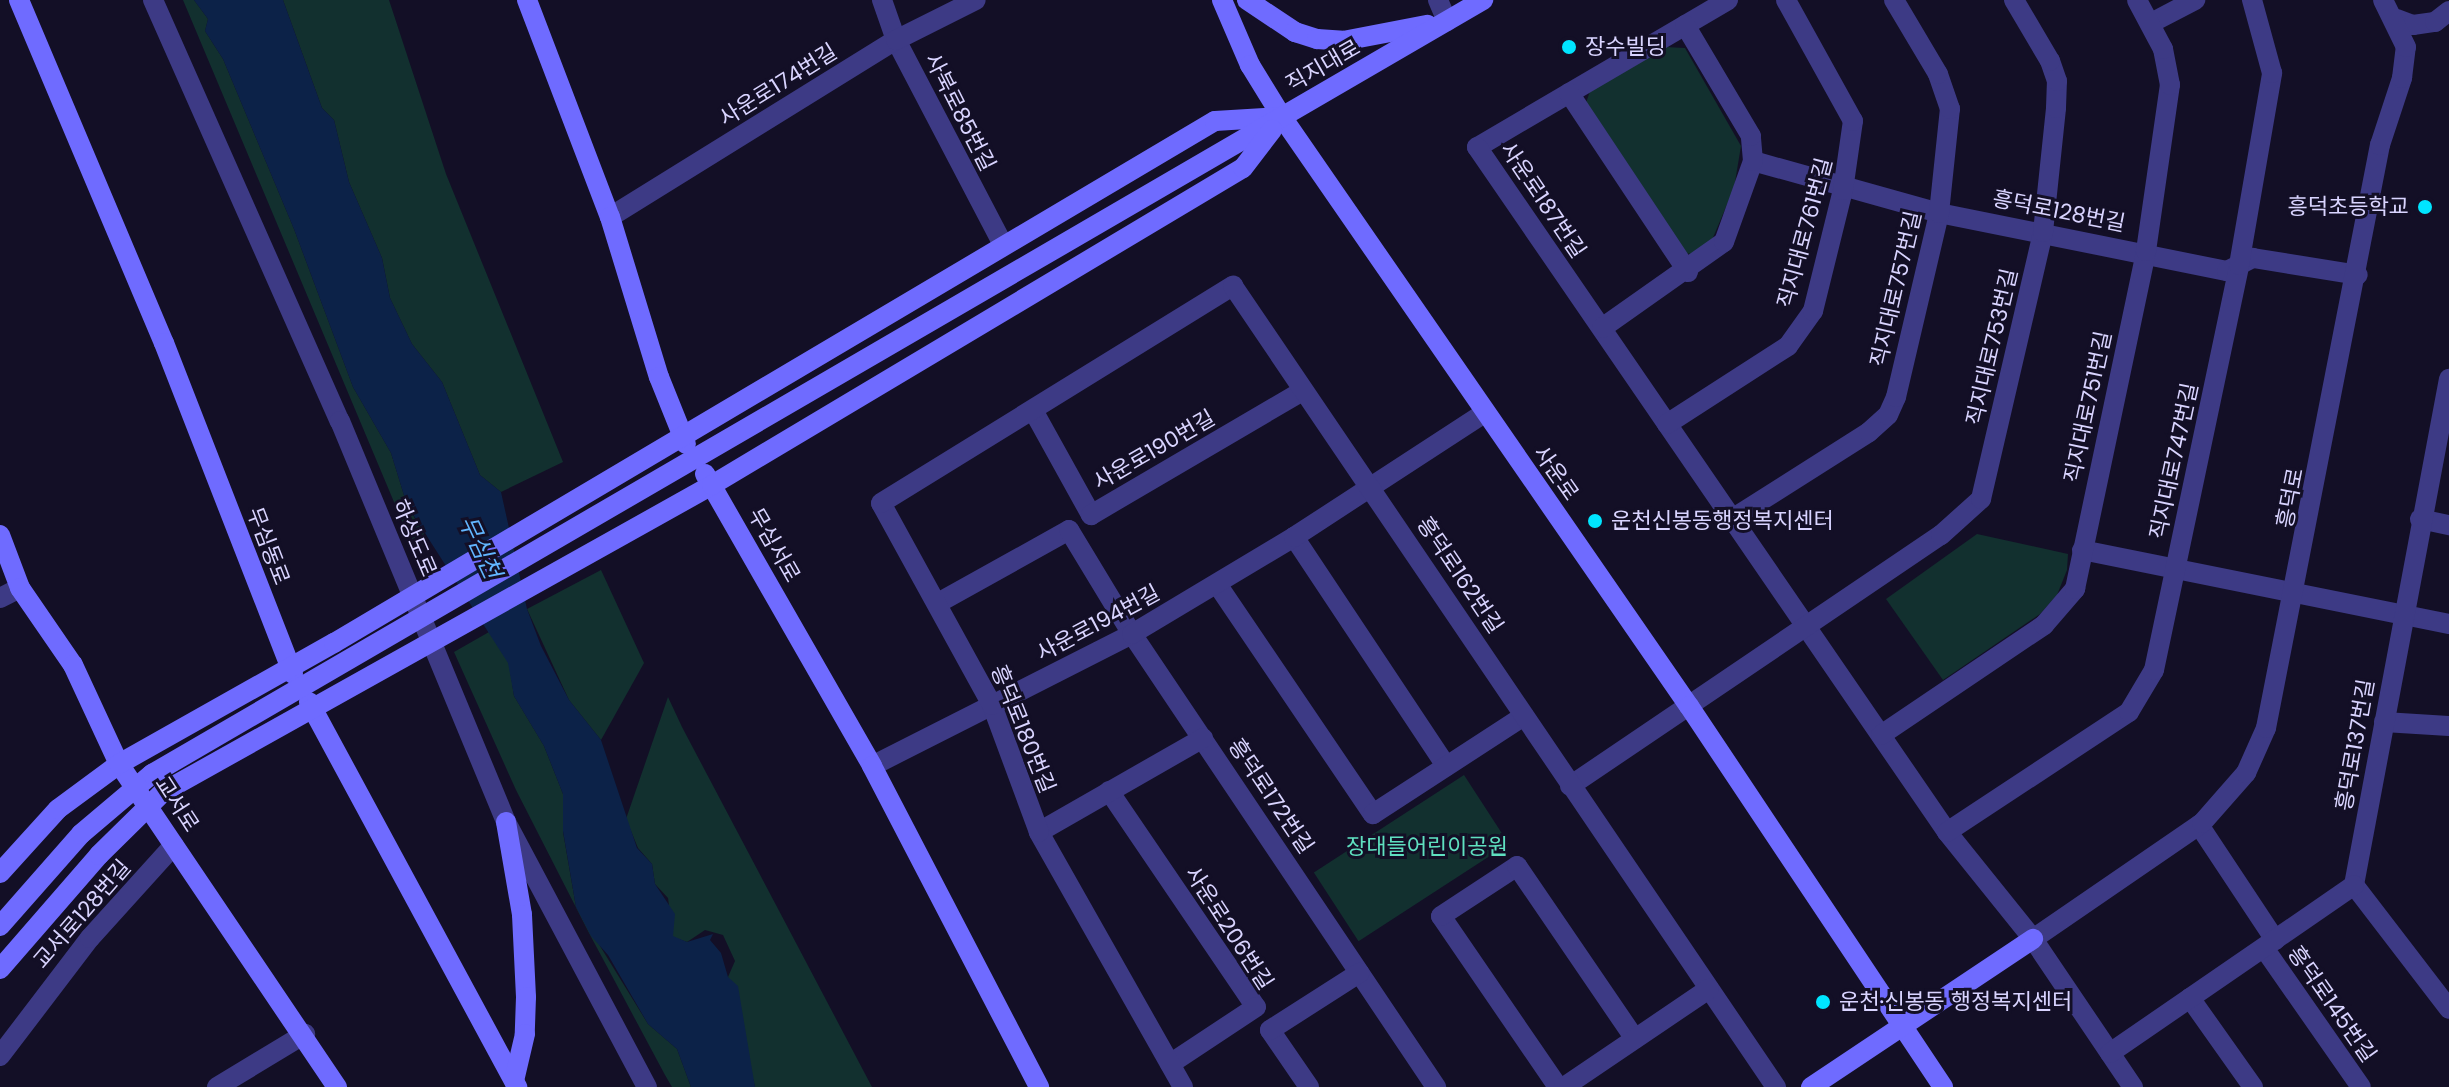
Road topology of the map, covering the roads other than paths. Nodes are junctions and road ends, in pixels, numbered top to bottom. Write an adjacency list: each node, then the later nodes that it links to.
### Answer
1 (19, 0): 62 (street, 무심동로)
2 (153, 0): 77 (street, 하상도로)
3 (527, 0): 29 (street, 무심서로)
4 (882, 0): 23 (street, 사북로85번길)
5 (976, 0): 23 (street, 사운로174번길)
6 (1222, 0): 25 (street, 사운로)
7 (1247, 0): 20 (street)
8 (1438, 0): 20 (street)
9 (1483, 0): 20 (street, 직지대로)
10 (1728, 0): 22 (street, 사운로187번길)
11 (1786, 0): 27 (street, 직지대로761번길)
12 (1894, 0): 28 (street, 직지대로757번길)
13 (2014, 0): 30 (street, 직지대로753번길)
14 (2137, 0): 21 (street, 직지대로751번길)
15 (2195, 0): 21 (street)
16 (2252, 0): 33 (street, 직지대로747번길)
17 (2383, 0): 19 (street)
18 (2449, 11): 19 (street)
19 (2397, 19): 35 (street, 흥덕로)
20 (1447, 21): 25 (street, 직지대로)
21 (2151, 23): 32 (street, 직지대로751번길)
22 (1685, 25): 24 (street, 사운로187번길); 26 (street)
23 (896, 40): 29 (street, 사운로174번길); 31 (street, 사북로85번길)
24 (1569, 93): 34 (street); 36 (street, 사운로187번길)
25 (1282, 117): 31 (street); 40 (street, 사운로); 44 (street); 84 (street, 직지대로)
26 (1753, 161): 27 (street, 흥덕로128번길); 34 (street)
27 (1843, 190): 28 (street, 흥덕로128번길); 41 (street, 직지대로761번길)
28 (1939, 213): 30 (street, 흥덕로128번길); 46 (street, 직지대로757번길)
29 (610, 217): 43 (street, 무심서로)
30 (2043, 232): 32 (street, 흥덕로128번길); 60 (street, 직지대로753번길)
31 (1002, 243): 43 (street)
32 (2146, 251): 33 (street, 흥덕로128번길); 51 (street, 직지대로751번길)
33 (2239, 265): 35 (street, 흥덕로128번길); 52 (street, 직지대로747번길)
34 (1688, 272): 36 (street)
35 (2358, 275): 55 (street, 흥덕로)
36 (1602, 328): 41 (street)
37 (2449, 379): 42 (street, 흥덕로137번길)
38 (1302, 391): 39 (street, 흥덕로162번길); 39 (street, 사운로190번길); 45 (street, 흥덕로162번길)
39 (1034, 412): 57 (street, 흥덕로180번길)
40 (1484, 413): 45 (street, 사운로194번길); 64 (street, 사운로)
41 (1667, 424): 46 (street)
42 (2443, 426): 47 (street, 흥덕로137번길)
43 (681, 436): 44 (street, 무심서로); 62 (street)
44 (712, 485): 65 (street); 72 (street, 무심서로)
45 (1372, 487): 50 (street, 사운로194번길); 66 (street, 흥덕로162번길)
46 (1732, 519): 60 (street)
47 (2420, 519): 48 (street); 58 (street, 흥덕로137번길)
48 (2449, 525)
49 (0, 535): 54 (street, 교서로)
50 (1294, 537): 53 (street, 사운로194번길); 73 (street)
51 (2082, 550): 52 (street); 69 (street, 직지대로751번길)
52 (2178, 566): 55 (street); 80 (street, 직지대로747번길)
53 (1217, 584): 61 (street, 사운로194번길); 73 (street)
54 (20, 588): 56 (street); 71 (street, 교서로)
55 (2297, 589): 58 (street); 78 (street, 흥덕로)
56 (0, 598)
57 (938, 603): 61 (street, 흥덕로172번길); 63 (street, 흥덕로180번길)
58 (2403, 614): 59 (street); 67 (street, 흥덕로137번길)
59 (2449, 624)
60 (1806, 626): 64 (street, 직지대로753번길); 69 (street)
61 (1132, 634): 63 (street, 사운로194번길); 70 (street, 흥덕로172번길)
62 (288, 665): 65 (street, 무심동로); 71 (street)
63 (992, 705): 72 (street, 사운로194번길); 79 (street, 흥덕로180번길)
64 (1689, 706): 74 (street); 92 (street, 사운로)
65 (315, 710): 76 (street); 98 (street, 무심동로)
66 (1524, 716): 73 (street); 74 (street, 흥덕로162번길)
67 (2384, 722): 68 (street); 83 (street, 흥덕로137번길)
68 (2449, 726)
69 (1881, 735): 80 (street)
70 (1203, 738): 75 (street); 88 (street, 흥덕로172번길)
71 (119, 764): 76 (street, 교서로); 82 (street)
72 (872, 766): 102 (street, 무심서로)
73 (1446, 766)
74 (1570, 786): 89 (street, 흥덕로162번길)
75 (1109, 791): 79 (street); 97 (street, 사운로206번길)
76 (147, 807): 81 (street, 교서로); 87 (street)
77 (506, 822): 98 (street); 101 (street, 하상도로)
78 (2199, 825): 85 (street, 흥덕로); 86 (street)
79 (1039, 832): 97 (street, 흥덕로180번길)
80 (1947, 832): 85 (street)
81 (174, 845): 93 (street, 교서로); 96 (street, 교서로128번길)
82 (0, 873)
83 (2354, 885): 86 (street, 흥덕로145번길); 91 (street)
84 (0, 926)
85 (2033, 939): 92 (street, 흥덕로); 95 (street)
86 (2270, 944): 90 (street, 흥덕로145번길); 112 (street, 흥덕로145번길)
87 (0, 969)
88 (1359, 973): 104 (street); 105 (street, 흥덕로172번길)
89 (1709, 989): 94 (street); 107 (street, 흥덕로162번길)
90 (2190, 998): 95 (street, 흥덕로145번길); 111 (street)
91 (2449, 1009)
92 (1901, 1026): 108 (street, 흥덕로); 109 (street, 사운로)
93 (305, 1034): 99 (street); 100 (street, 교서로)
94 (1635, 1039): 106 (street); 106 (street)
95 (2110, 1053): 110 (street)
96 (0, 1056)
97 (1170, 1064): 103 (street, 흥덕로180번길)
98 (516, 1084)
99 (217, 1087)
100 (337, 1087)
101 (647, 1087)
102 (1039, 1087)
103 (1183, 1087)
104 (1309, 1087)
105 (1436, 1087)
106 (1561, 1087)
107 (1776, 1087)
108 (1811, 1087)
109 (1943, 1087)
110 (2133, 1087)
111 (2253, 1087)
112 (2361, 1087)

